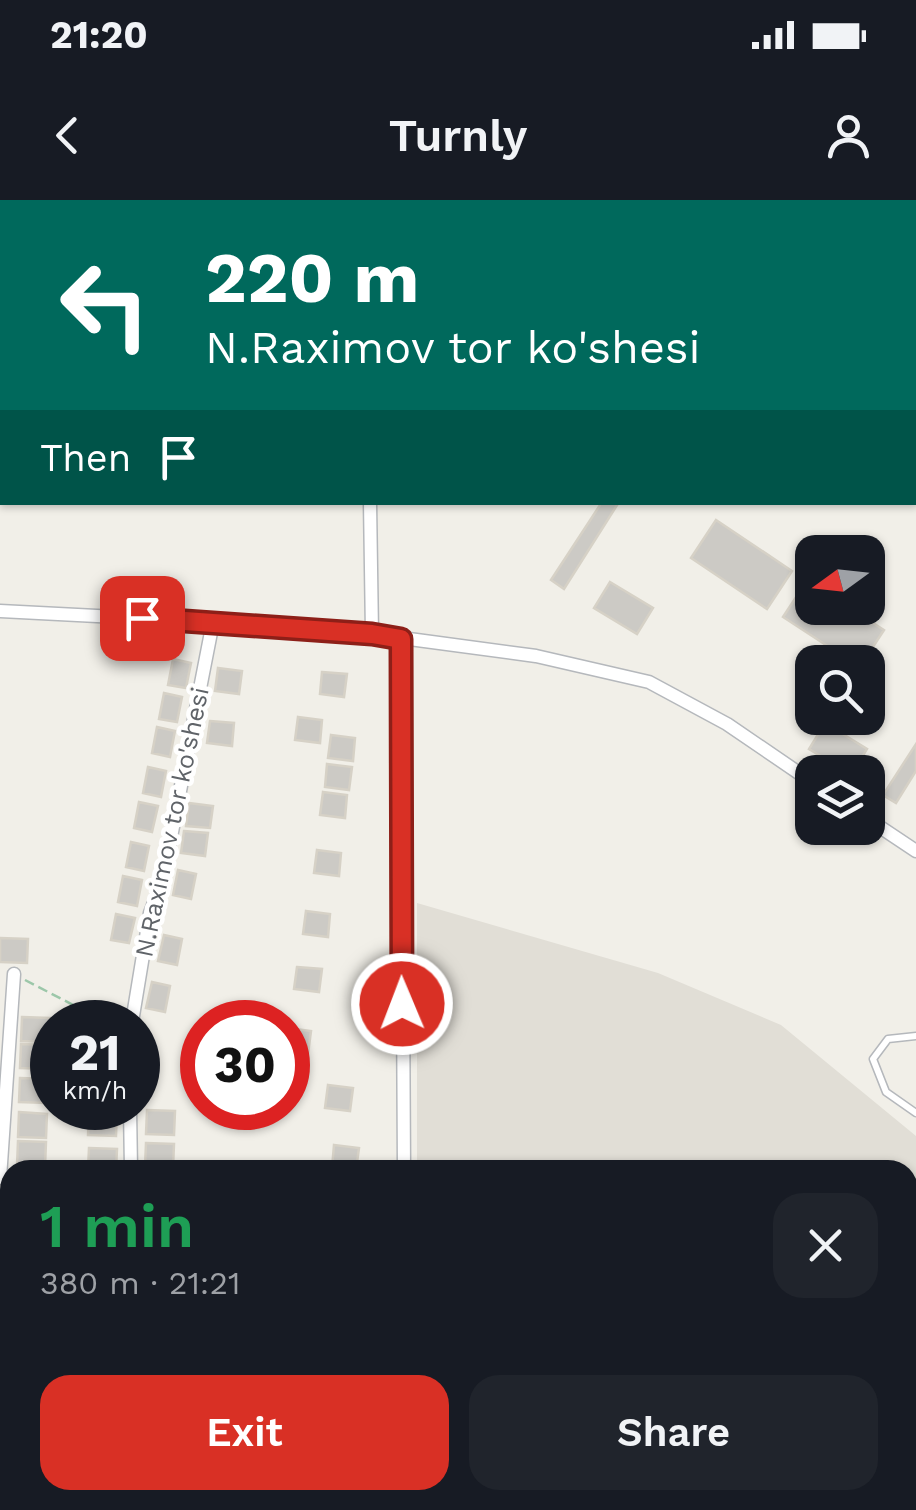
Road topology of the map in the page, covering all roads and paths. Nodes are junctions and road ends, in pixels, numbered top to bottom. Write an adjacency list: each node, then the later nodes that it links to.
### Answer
1 (370, 505): 4 (street)
2 (0, 611): 3 (street)
3 (213, 622): 4 (street); 11 (street, N.Raximov tor ko'shesi)
4 (372, 634): 5 (street)
5 (401, 639): 6 (street); 17 (street)
6 (795, 770)
7 (885, 830): 8 (street)
8 (916, 851)
9 (14, 974): 10 (path); 15 (street)
10 (64, 1000)
11 (136, 1000)
12 (916, 1036): 13 (lane)
13 (916, 1113)
14 (130, 1130): 16 (street)
15 (1, 1160)
16 (130, 1160)
17 (404, 1160)

